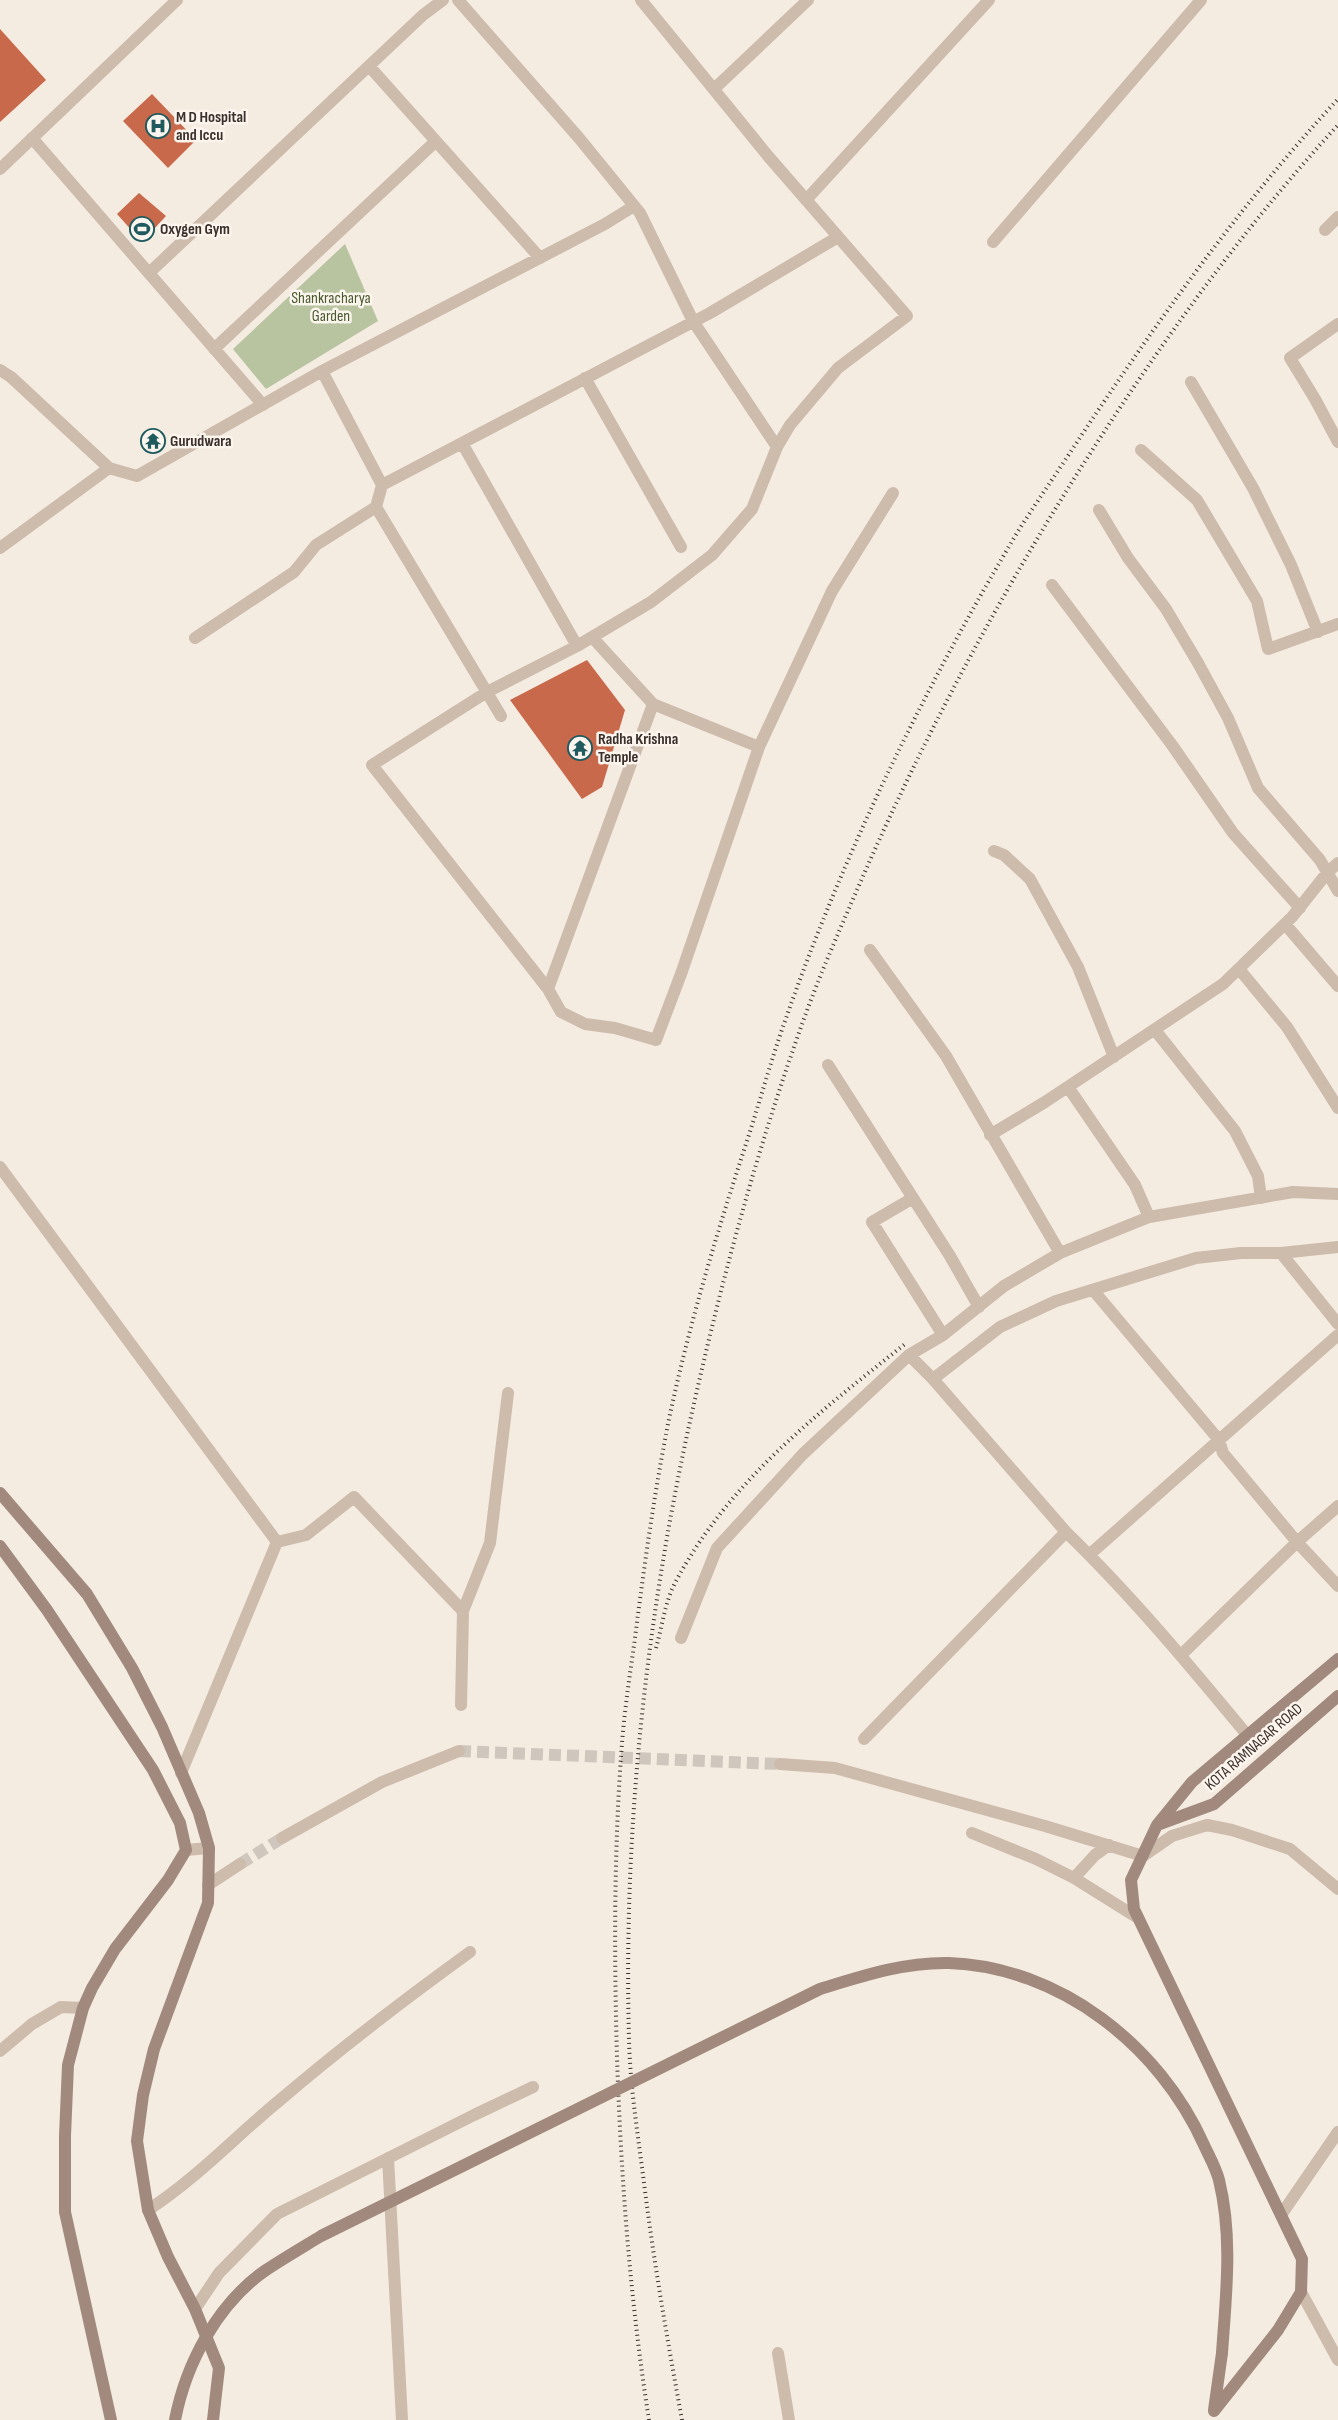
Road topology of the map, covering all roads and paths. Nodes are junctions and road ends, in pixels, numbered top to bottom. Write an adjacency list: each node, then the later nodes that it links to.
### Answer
1 (177, 0): 10 (street)
2 (443, 0): 8 (street)
3 (458, 0): 14 (street)
4 (641, 0): 9 (street)
5 (989, 0): 13 (street)
6 (1201, 0): 18 (street)
7 (802, 2): 9 (street)
8 (369, 66): 11 (street); 20 (street)
9 (714, 89): 13 (street)
10 (32, 138): 12 (street); 20 (street)
11 (436, 141): 19 (street); 23 (street)
12 (0, 169)
13 (806, 200): 17 (street)
14 (634, 206): 19 (street); 21 (street)
15 (1338, 217): 16 (street)
16 (1325, 230)
17 (838, 237): 21 (street); 31 (street)
18 (993, 242)
19 (540, 258): 25 (street)
20 (149, 273): 23 (street)
21 (693, 322): 26 (street); 31 (street)
22 (1338, 324): 29 (street)
23 (214, 349): 28 (street)
24 (0, 370): 33 (street)
25 (322, 371): 28 (street); 34 (street)
26 (585, 378): 30 (street); 38 (street)
27 (1191, 382): 42 (street)
28 (263, 405): 33 (street)
29 (1338, 442)
30 (462, 443): 34 (street); 45 (street)
31 (777, 447): 43 (street)
32 (1142, 450): 42 (street)
33 (109, 468): 39 (street)
34 (382, 485): 36 (street)
35 (893, 493): 49 (street)
36 (376, 507): 44 (street); 46 (street)
37 (1099, 510): 52 (street)
38 (681, 547)
39 (0, 548)
40 (1052, 585): 54 (street)
41 (1338, 624): 42 (street)
42 (1318, 632)
43 (592, 637): 45 (street); 47 (street)
44 (195, 638)
45 (577, 646): 46 (street)
46 (487, 692): 48 (street); 59 (street)
47 (653, 704): 49 (street); 59 (street)
48 (501, 716)
49 (759, 746): 59 (street)
50 (994, 851): 61 (street)
51 (1338, 863): 52 (street)
52 (1327, 873): 53 (street); 54 (street)
53 (1338, 891)
54 (1300, 908): 55 (street)
55 (1285, 924): 57 (street); 58 (street)
56 (870, 950): 65 (street)
57 (1239, 969): 60 (street); 64 (street)
58 (1338, 986)
59 (548, 989)
60 (1155, 1030): 61 (street); 69 (street)
61 (1114, 1057): 63 (street)
62 (828, 1065): 68 (street)
63 (1068, 1087): 65 (street); 70 (street)
64 (1338, 1108)
65 (990, 1135): 72 (street)
66 (0, 1167): 86 (street)
67 (1338, 1194): 69 (street)
68 (913, 1198): 75 (street); 77 (street)
69 (1261, 1198): 70 (street)
70 (1149, 1217): 72 (street)
71 (1338, 1247): 73 (street)
72 (1060, 1253): 75 (street)
73 (1281, 1253): 74 (street); 76 (street)
74 (1092, 1290): 80 (street); 82 (street)
75 (979, 1307): 77 (street)
76 (1338, 1324)
77 (943, 1335): 79 (street)
78 (1338, 1335): 82 (street)
79 (909, 1355): 80 (street); 92 (street)
80 (933, 1379): 85 (street)
81 (508, 1393): 91 (street)
82 (1219, 1440): 87 (street); 89 (street)
83 (0, 1493): 101 (street)
84 (1338, 1506): 87 (street)
85 (1066, 1532): 89 (street); 98 (street)
86 (278, 1542): 91 (street); 101 (street)
87 (1297, 1542): 90 (street); 93 (street)
88 (0, 1546): 107 (street)
89 (1089, 1555): 93 (street)
90 (1338, 1586)
91 (463, 1612): 96 (street)
92 (681, 1638)
93 (1181, 1655): 97 (street)
94 (1338, 1659): 97 (street)
95 (1338, 1696): 102 (street, KOTA RAMNAGAR ROAD)
96 (461, 1706)
97 (1248, 1736): 102 (street)
98 (864, 1739)
99 (459, 1751): 104 (street)
100 (780, 1764): 105 (street)
101 (181, 1773): 106 (street)
102 (1157, 1825): 108 (street)
103 (972, 1833): 110 (street)
104 (282, 1838)
105 (1108, 1846): 108 (street); 110 (street)
106 (210, 1848): 107 (street); 111 (street)
107 (186, 1850): 115 (street)
108 (1142, 1856): 112 (street); 113 (street)
109 (240, 1864): 111 (street)
110 (1074, 1878): 113 (street)
111 (208, 1885): 120 (street)
112 (1338, 1889)
113 (1138, 1918): 121 (street)
114 (470, 1952): 120 (street)
115 (83, 2008): 116 (street); 127 (street)
116 (0, 2050)
117 (533, 2087): 119 (street)
118 (1338, 2132): 121 (street)
119 (388, 2158): 123 (street); 130 (street)
120 (148, 2210): 123 (street)
121 (1281, 2215): 122 (street)
122 (1301, 2292): 125 (street); 126 (street)
123 (195, 2309): 129 (street)
124 (778, 2353): 131 (street)
125 (1338, 2360)
126 (1214, 2416): 128 (street, bridge)
127 (111, 2420)
128 (175, 2420)
129 (213, 2420)
130 (402, 2420)
131 (789, 2420)

